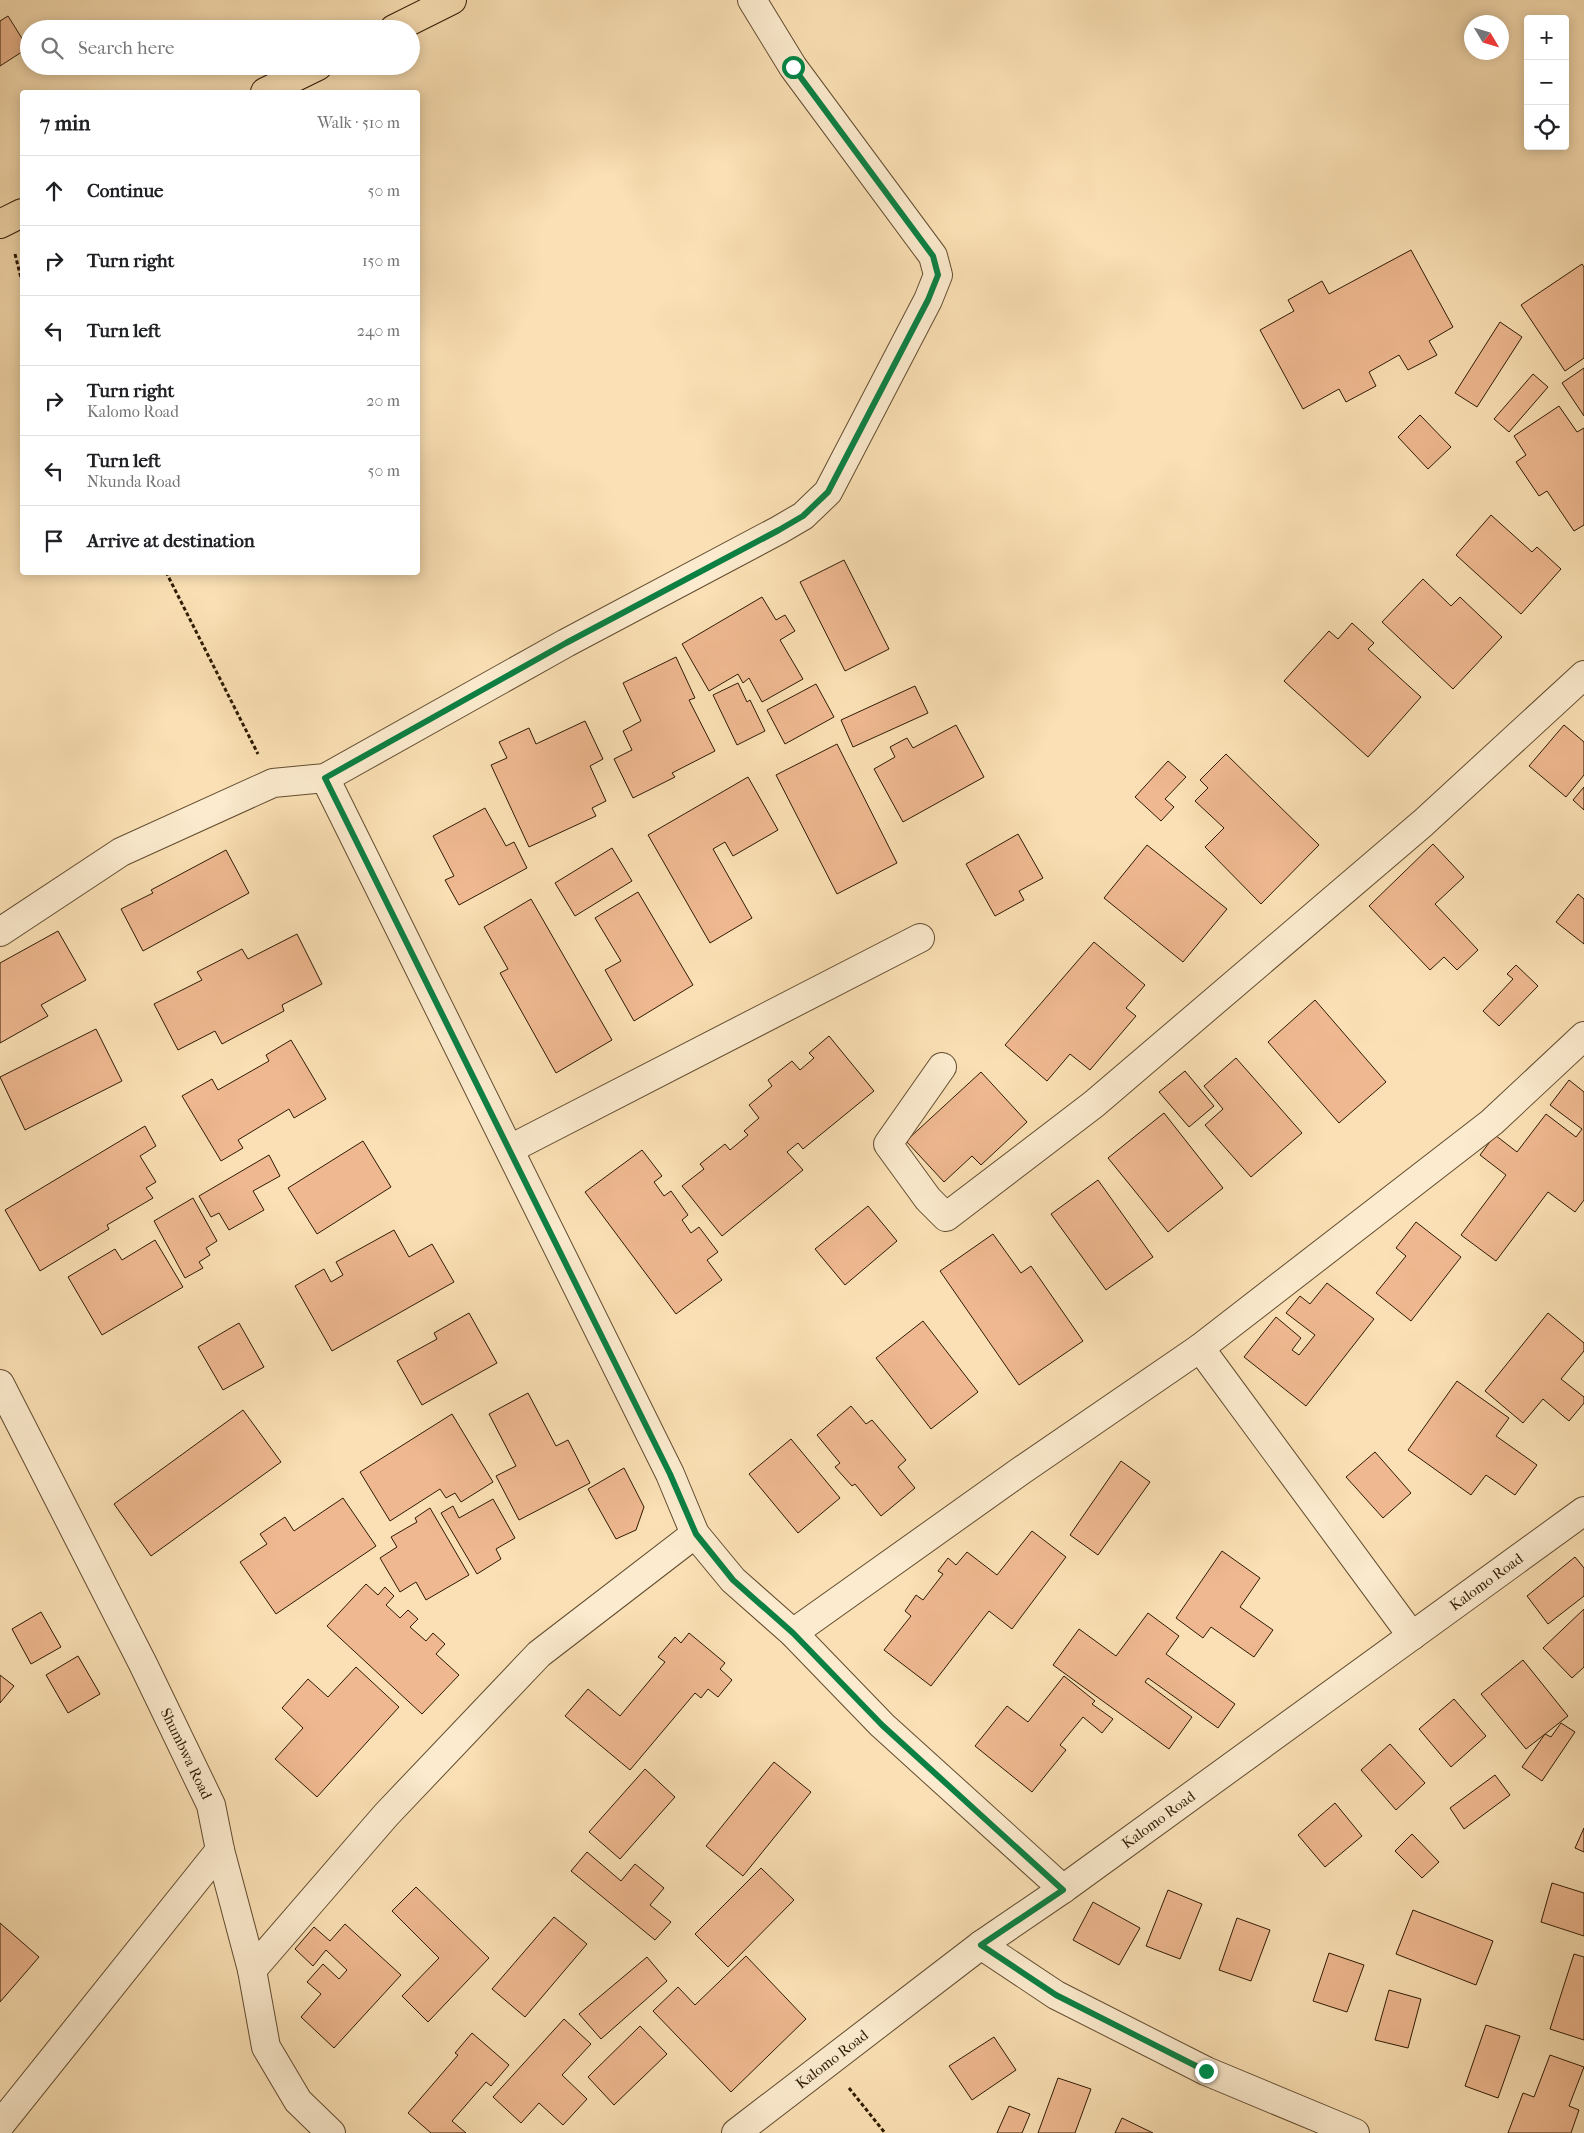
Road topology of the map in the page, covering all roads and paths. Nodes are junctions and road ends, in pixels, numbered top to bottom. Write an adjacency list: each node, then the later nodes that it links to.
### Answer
1 (452, 0): 3 (main road)
2 (752, 0): 10 (street)
3 (412, 20)
4 (300, 75): 5 (main road)
5 (269, 90)
6 (20, 214): 7 (main road)
7 (0, 224)
8 (168, 575): 11 (path)
9 (1584, 675): 15 (street)
10 (325, 778): 11 (street); 16 (street)
11 (273, 783): 12 (street)
12 (0, 932)
13 (920, 938): 16 (street)
14 (1584, 1036): 17 (street)
15 (942, 1067)
16 (510, 1150): 20 (street)
17 (1200, 1348): 21 (street); 22 (street)
18 (0, 1384): 23 (street, Shumbwa Road)
19 (1584, 1510): 22 (street, Kalomo Road)
20 (696, 1534): 21 (street); 26 (street)
21 (793, 1633): 24 (street)
22 (1412, 1636): 24 (street, Kalomo Road)
23 (220, 1850): 26 (street, Shumbwa Road); 28 (street)
24 (1063, 1890): 25 (street, Kalomo Road)
25 (981, 1945): 27 (street, Kalomo Road); 32 (street)
26 (252, 1970): 29 (street, Shumbwa Road)
27 (829, 2062): 30 (street, Kalomo Road); 31 (path)
28 (0, 2125)
29 (331, 2133)
30 (736, 2133)
31 (885, 2133)
32 (1355, 2133)

